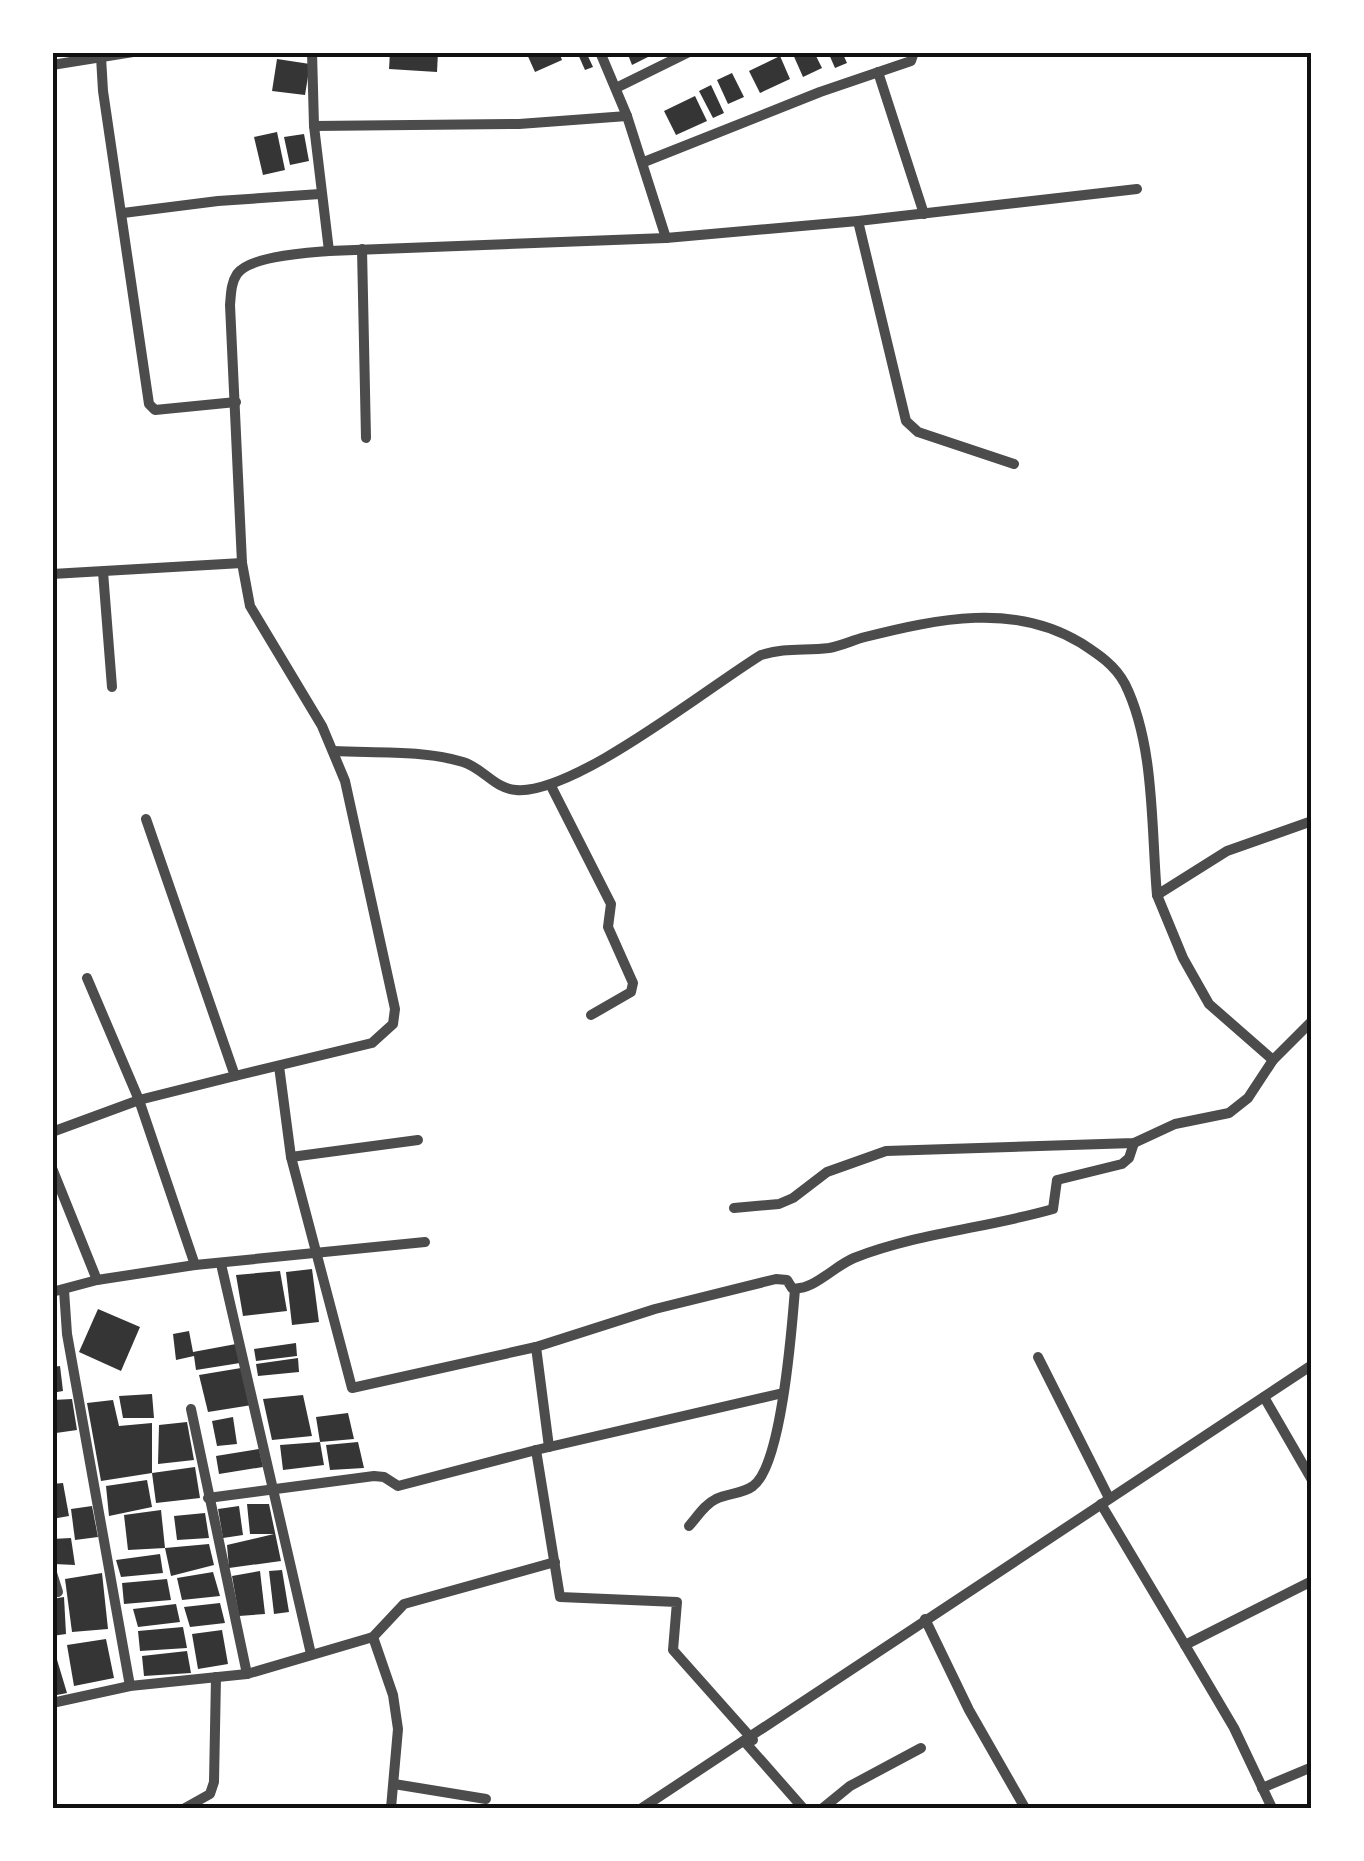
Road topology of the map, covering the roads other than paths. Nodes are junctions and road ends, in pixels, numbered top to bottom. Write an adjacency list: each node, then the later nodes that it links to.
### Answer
1 (133, 52): 6 (street)
2 (312, 52): 11 (street)
3 (600, 52): 9 (street)
4 (689, 52): 9 (street)
5 (914, 52): 8 (street)
6 (101, 58): 7 (street); 15 (street)
7 (52, 65)
8 (878, 72): 12 (street); 16 (street)
9 (616, 88): 10 (street)
10 (627, 116): 11 (street); 12 (street)
11 (314, 126): 14 (street)
12 (644, 162): 18 (street)
13 (1137, 190): 16 (street)
14 (320, 194): 15 (street); 20 (street)
15 (124, 213): 21 (street)
16 (924, 214): 17 (street)
17 (858, 221): 18 (street); 23 (street)
18 (666, 238): 19 (street)
19 (362, 250): 20 (street); 22 (street)
20 (329, 251): 21 (street)
21 (236, 402): 24 (street)
22 (366, 438)
23 (1014, 464)
24 (242, 563): 25 (street); 28 (street)
25 (102, 572): 26 (street); 27 (street)
26 (52, 574)
27 (112, 687)
28 (334, 751): 29 (street); 37 (street)
29 (551, 786): 32 (street); 34 (street)
30 (146, 820): 38 (street)
31 (1312, 821): 32 (street)
32 (1157, 895): 36 (street)
33 (87, 978): 39 (street)
34 (591, 1015)
35 (1312, 1022): 36 (street)
36 (1273, 1060): 42 (street)
37 (279, 1066): 38 (street); 43 (street)
38 (234, 1076): 39 (street)
39 (140, 1100): 40 (street); 49 (street)
40 (52, 1132)
41 (418, 1140): 43 (street)
42 (1134, 1143): 45 (street); 51 (street)
43 (290, 1157): 47 (street)
44 (52, 1168): 50 (street)
45 (734, 1208)
46 (424, 1242): 47 (street)
47 (316, 1252): 48 (street); 53 (street)
48 (221, 1264): 49 (street); 62 (street)
49 (195, 1265): 50 (street)
50 (97, 1280): 52 (street)
51 (795, 1288): 53 (street); 56 (street)
52 (58, 1291): 76 (street)
53 (536, 1347): 59 (street)
54 (1038, 1357): 64 (street)
55 (1312, 1365): 57 (street)
56 (783, 1393): 59 (street); 65 (street)
57 (1264, 1397): 61 (street); 64 (street)
58 (191, 1409): 63 (street)
59 (549, 1447): 60 (street)
60 (536, 1450): 62 (street); 66 (street)
61 (1312, 1480)
62 (276, 1492): 63 (street); 73 (street)
63 (208, 1498): 74 (street)
64 (1105, 1501): 70 (street); 72 (street)
65 (689, 1526)
66 (555, 1562): 71 (street); 78 (street)
67 (52, 1573): 69 (street)
68 (1312, 1582): 72 (street)
69 (58, 1592)
70 (925, 1619): 78 (street); 89 (street)
71 (373, 1636): 73 (street); 81 (street)
72 (1185, 1644): 82 (street)
73 (311, 1654): 74 (street)
74 (246, 1674): 75 (street)
75 (216, 1677): 76 (street); 84 (street)
76 (130, 1686): 77 (street)
77 (52, 1703)
78 (749, 1741): 86 (street); 87 (street)
79 (921, 1748): 88 (street)
80 (1312, 1767): 82 (street)
81 (394, 1784): 83 (street); 85 (street)
82 (1262, 1788): 90 (street)
83 (486, 1798)
84 (185, 1808)
85 (391, 1808)
86 (642, 1808)
87 (804, 1808)
88 (823, 1808)
89 (1026, 1808)
90 (1272, 1808)

